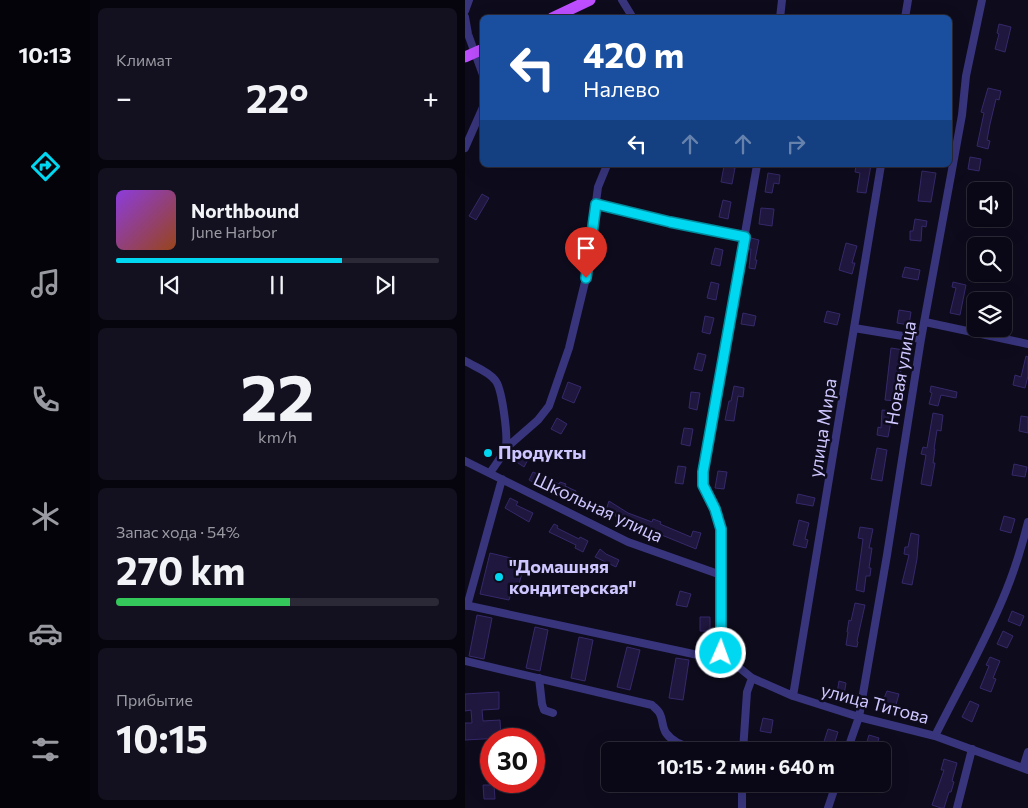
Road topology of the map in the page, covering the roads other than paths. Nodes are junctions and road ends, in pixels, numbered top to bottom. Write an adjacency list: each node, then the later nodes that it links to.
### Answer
1 (469, 0): 7 (street)
2 (590, 0): 8 (main road)
3 (622, 0): 9 (street)
4 (782, 0): 10 (street)
5 (908, 0): 11 (street)
6 (983, 0): 22 (street, Новая улица)
7 (465, 11)
8 (558, 15)
9 (631, 15)
10 (780, 15)
11 (906, 15)
12 (465, 18): 13 (street)
13 (474, 53): 14 (street)
14 (480, 68)
15 (480, 114): 16 (street)
16 (465, 148)
17 (606, 167): 20 (street)
18 (757, 167): 21 (street)
19 (881, 167): 23 (street, улица Мира)
20 (596, 204): 21 (street); 27 (street)
21 (745, 237): 32 (street)
22 (925, 322): 24 (street, Новая улица); 25 (street)
23 (854, 328): 24 (street); 38 (street, улица Мира)
24 (921, 339): 40 (street, Новая улица)
25 (1028, 344)
26 (465, 361): 27 (street)
27 (506, 448): 29 (street)
28 (465, 461): 29 (street, Школьная улица)
29 (490, 473): 30 (street, Школьная улица)
30 (502, 479): 32 (street, Школьная улица); 33 (street)
31 (1028, 522): 41 (street)
32 (721, 575): 34 (street)
33 (466, 606): 34 (street)
34 (721, 653): 37 (street, улица Титова)
35 (465, 661): 36 (street)
36 (539, 678): 39 (street); 42 (street)
37 (752, 678): 38 (street, улица Титова); 43 (street)
38 (793, 696): 40 (street, улица Титова)
39 (553, 713)
40 (859, 717): 41 (street, улица Титова); 44 (street, Новая улица)
41 (935, 736): 45 (street, улица Титова)
42 (676, 742)
43 (743, 742)
44 (850, 742)
45 (973, 749): 47 (street, улица Титова); 52 (street)
46 (1028, 752): 47 (street)
47 (1026, 769)
48 (742, 792): 50 (street)
49 (833, 792): 51 (street)
50 (742, 808)
51 (828, 808)
52 (957, 808)

